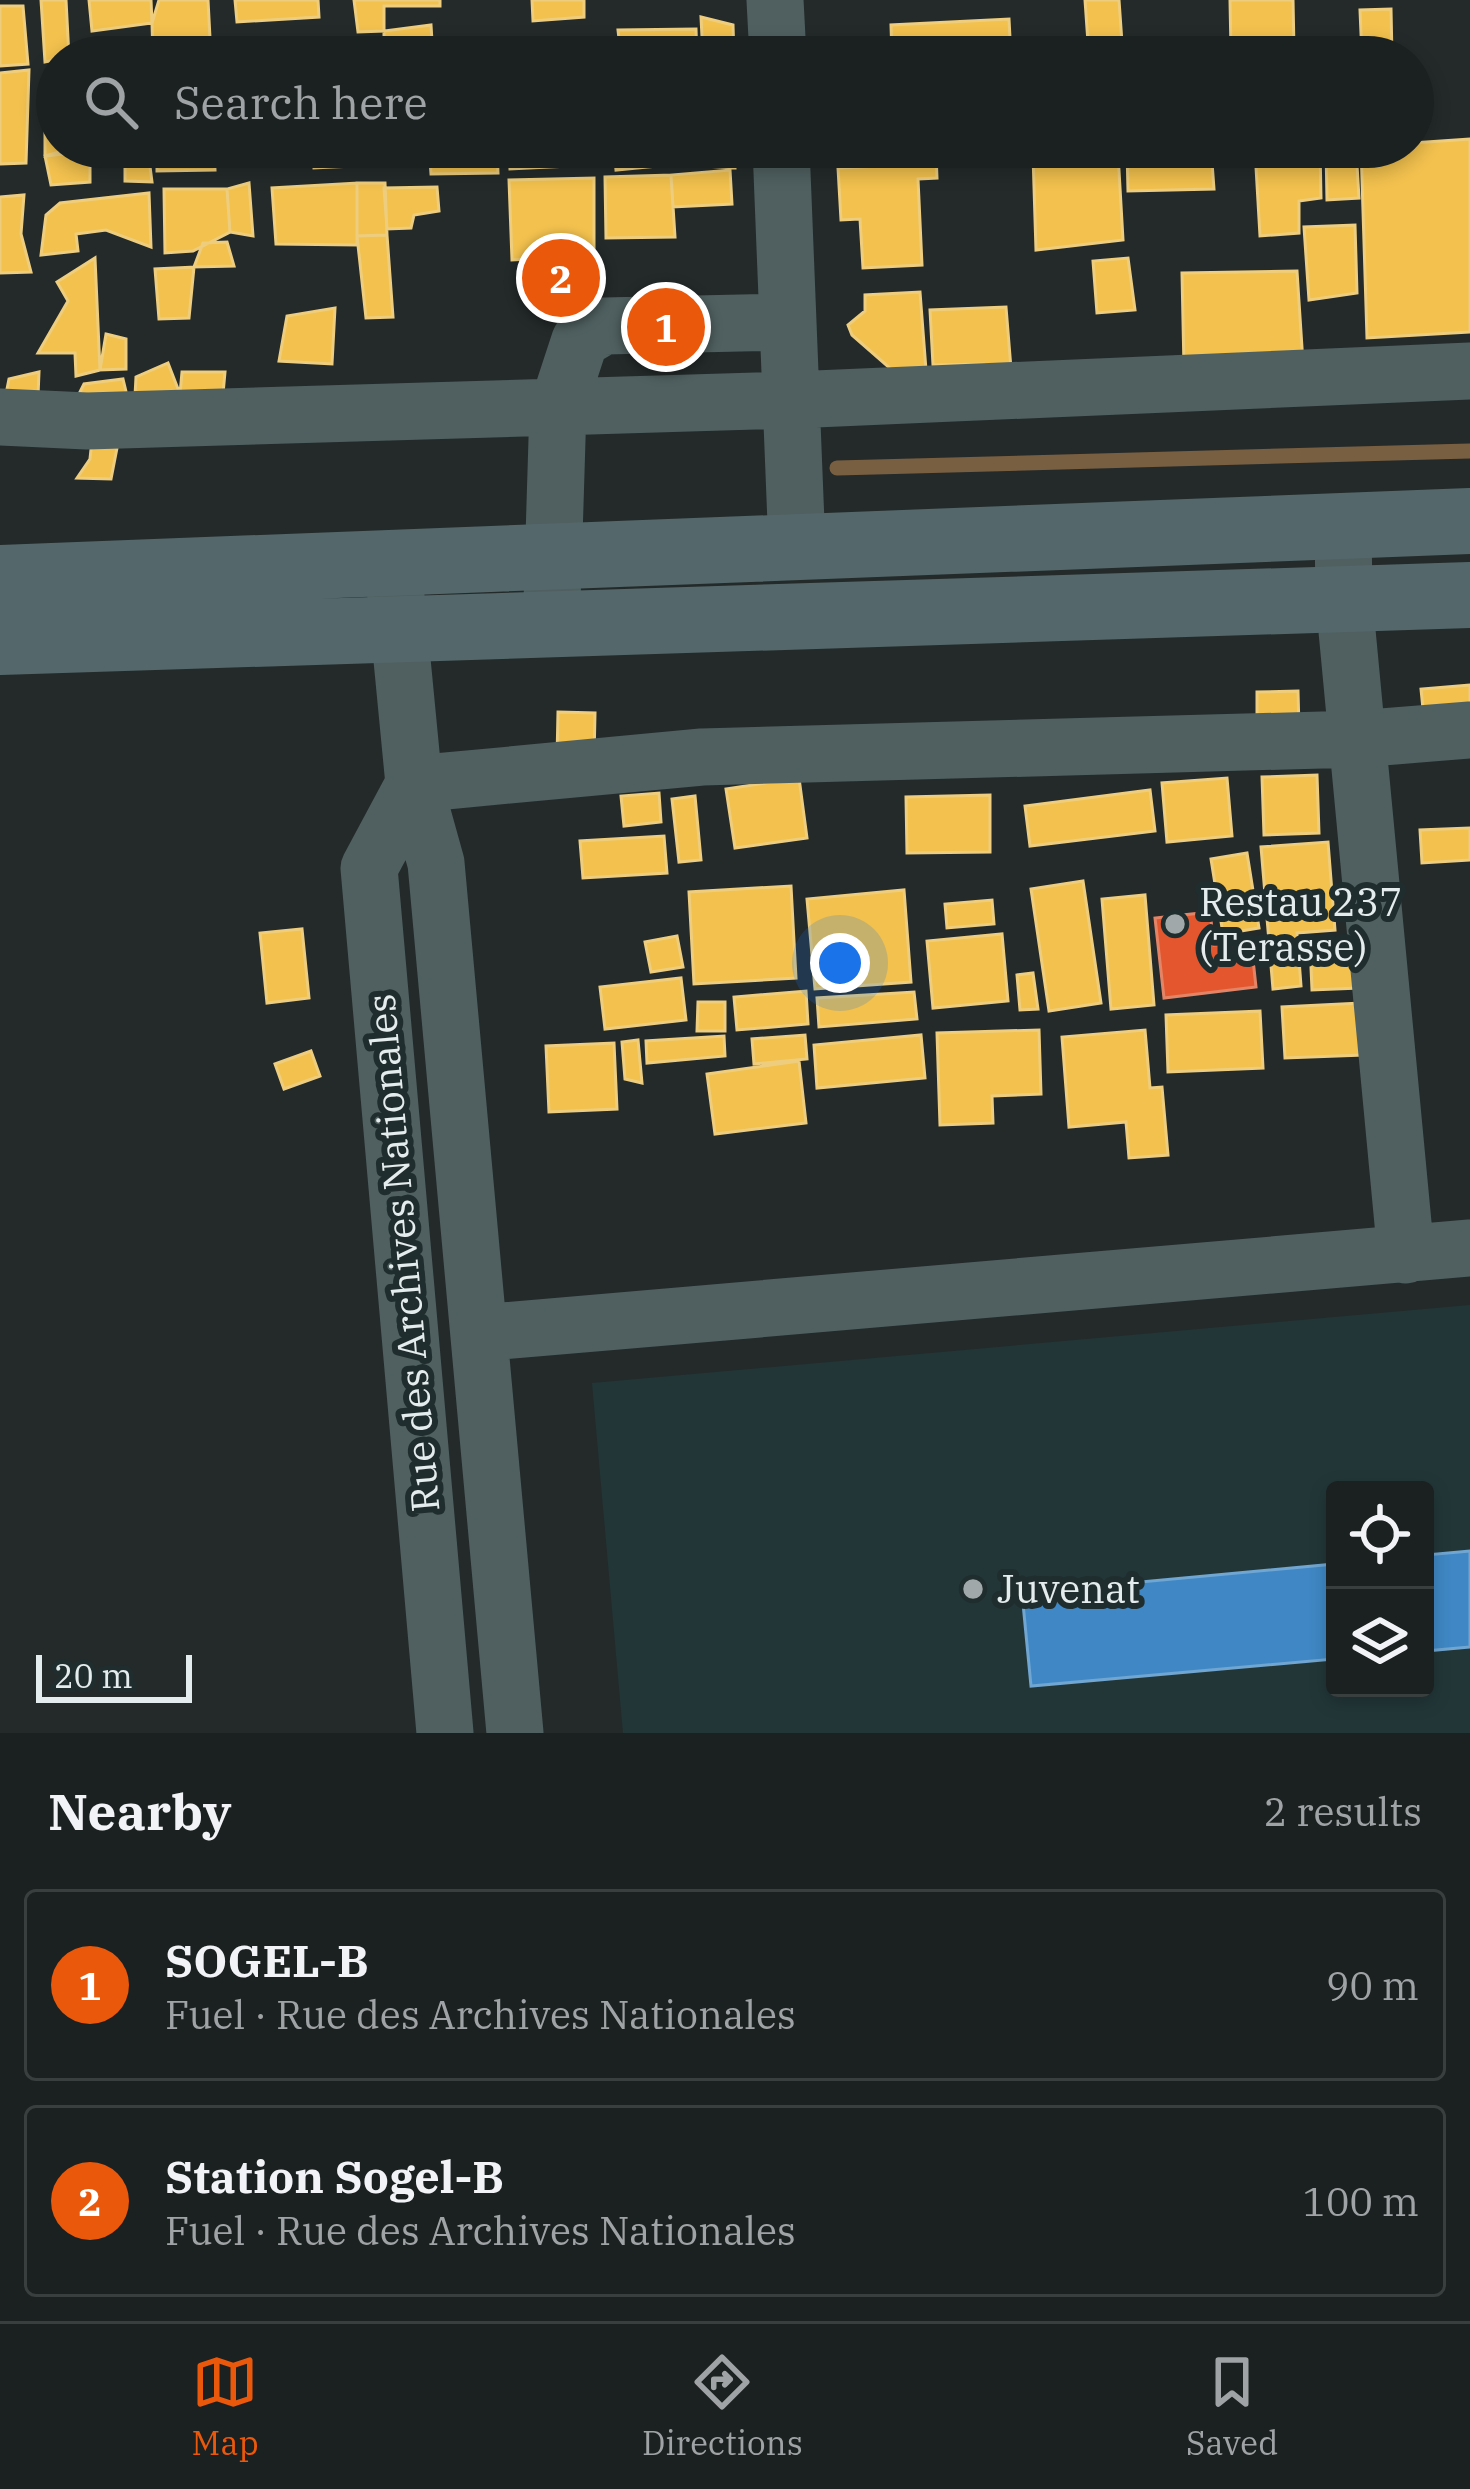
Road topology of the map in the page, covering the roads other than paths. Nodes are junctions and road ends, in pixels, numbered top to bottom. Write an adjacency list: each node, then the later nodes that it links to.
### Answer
1 (776, 0): 2 (street)
2 (777, 36)
3 (782, 168): 4 (street)
4 (788, 322): 6 (street); 7 (street)
5 (1470, 371): 6 (street)
6 (792, 400): 7 (street); 11 (street)
7 (558, 407): 8 (street); 12 (street)
8 (0, 417)
9 (1470, 521): 10 (main road)
10 (1342, 526): 11 (main road); 16 (street)
11 (797, 548): 12 (main road)
12 (552, 557): 13 (main road); 17 (street)
13 (393, 560): 14 (main road); 18 (street, Rue des Archives Nationales)
14 (0, 578)
15 (1470, 595): 16 (main road)
16 (1343, 599): 17 (main road); 21 (street)
17 (552, 624): 18 (main road)
18 (399, 627): 19 (main road); 22 (street, Rue des Archives Nationales)
19 (0, 642)
20 (1470, 730): 21 (street)
21 (1357, 739): 22 (street); 24 (street)
22 (413, 784): 25 (street, Rue des Archives Nationales); 26 (street, Rue des Archives Nationales)
23 (1470, 1248): 24 (street)
24 (1406, 1256): 25 (street)
25 (479, 1333): 27 (street, Rue des Archives Nationales)
26 (445, 1733)
27 (515, 1733)

